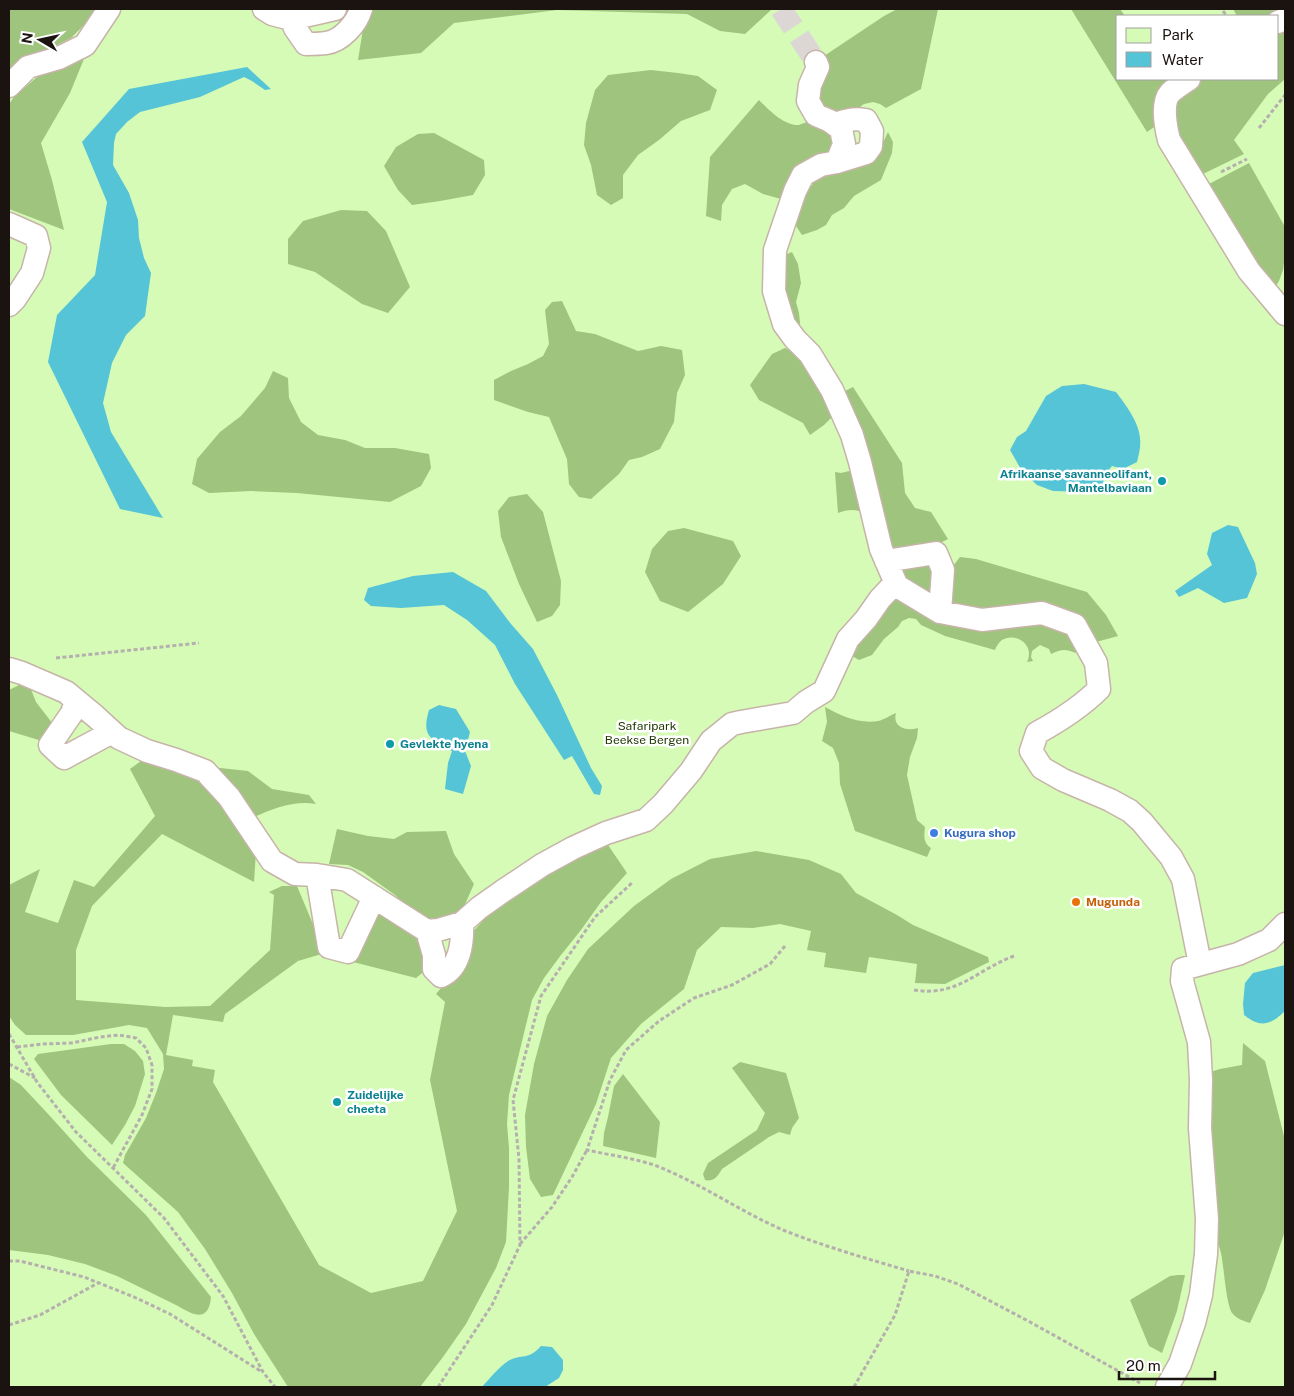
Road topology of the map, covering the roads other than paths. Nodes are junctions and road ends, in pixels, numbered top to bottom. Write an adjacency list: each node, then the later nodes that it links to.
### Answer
1 (109, 9): 8 (street)
2 (264, 9): 5 (street)
3 (335, 9): 5 (street)
4 (361, 9): 5 (street)
5 (291, 19)
6 (816, 62): 9 (street)
7 (1188, 80): 13 (street)
8 (9, 86)
9 (835, 124): 10 (street); 10 (street)
10 (837, 162): 14 (street)
11 (9, 224): 12 (street)
12 (9, 305)
13 (1285, 314)
14 (886, 561): 15 (street); 16 (street)
15 (895, 583): 16 (street); 22 (street)
16 (940, 612): 25 (street)
17 (9, 669): 18 (street)
18 (76, 700): 19 (street); 19 (street)
19 (112, 732): 20 (street)
20 (317, 875): 21 (street); 21 (street)
21 (374, 897): 24 (street)
22 (462, 923): 24 (street); 24 (street)
23 (1285, 924): 25 (street)
24 (427, 931)
25 (1200, 964): 26 (street)
26 (1167, 1387)

